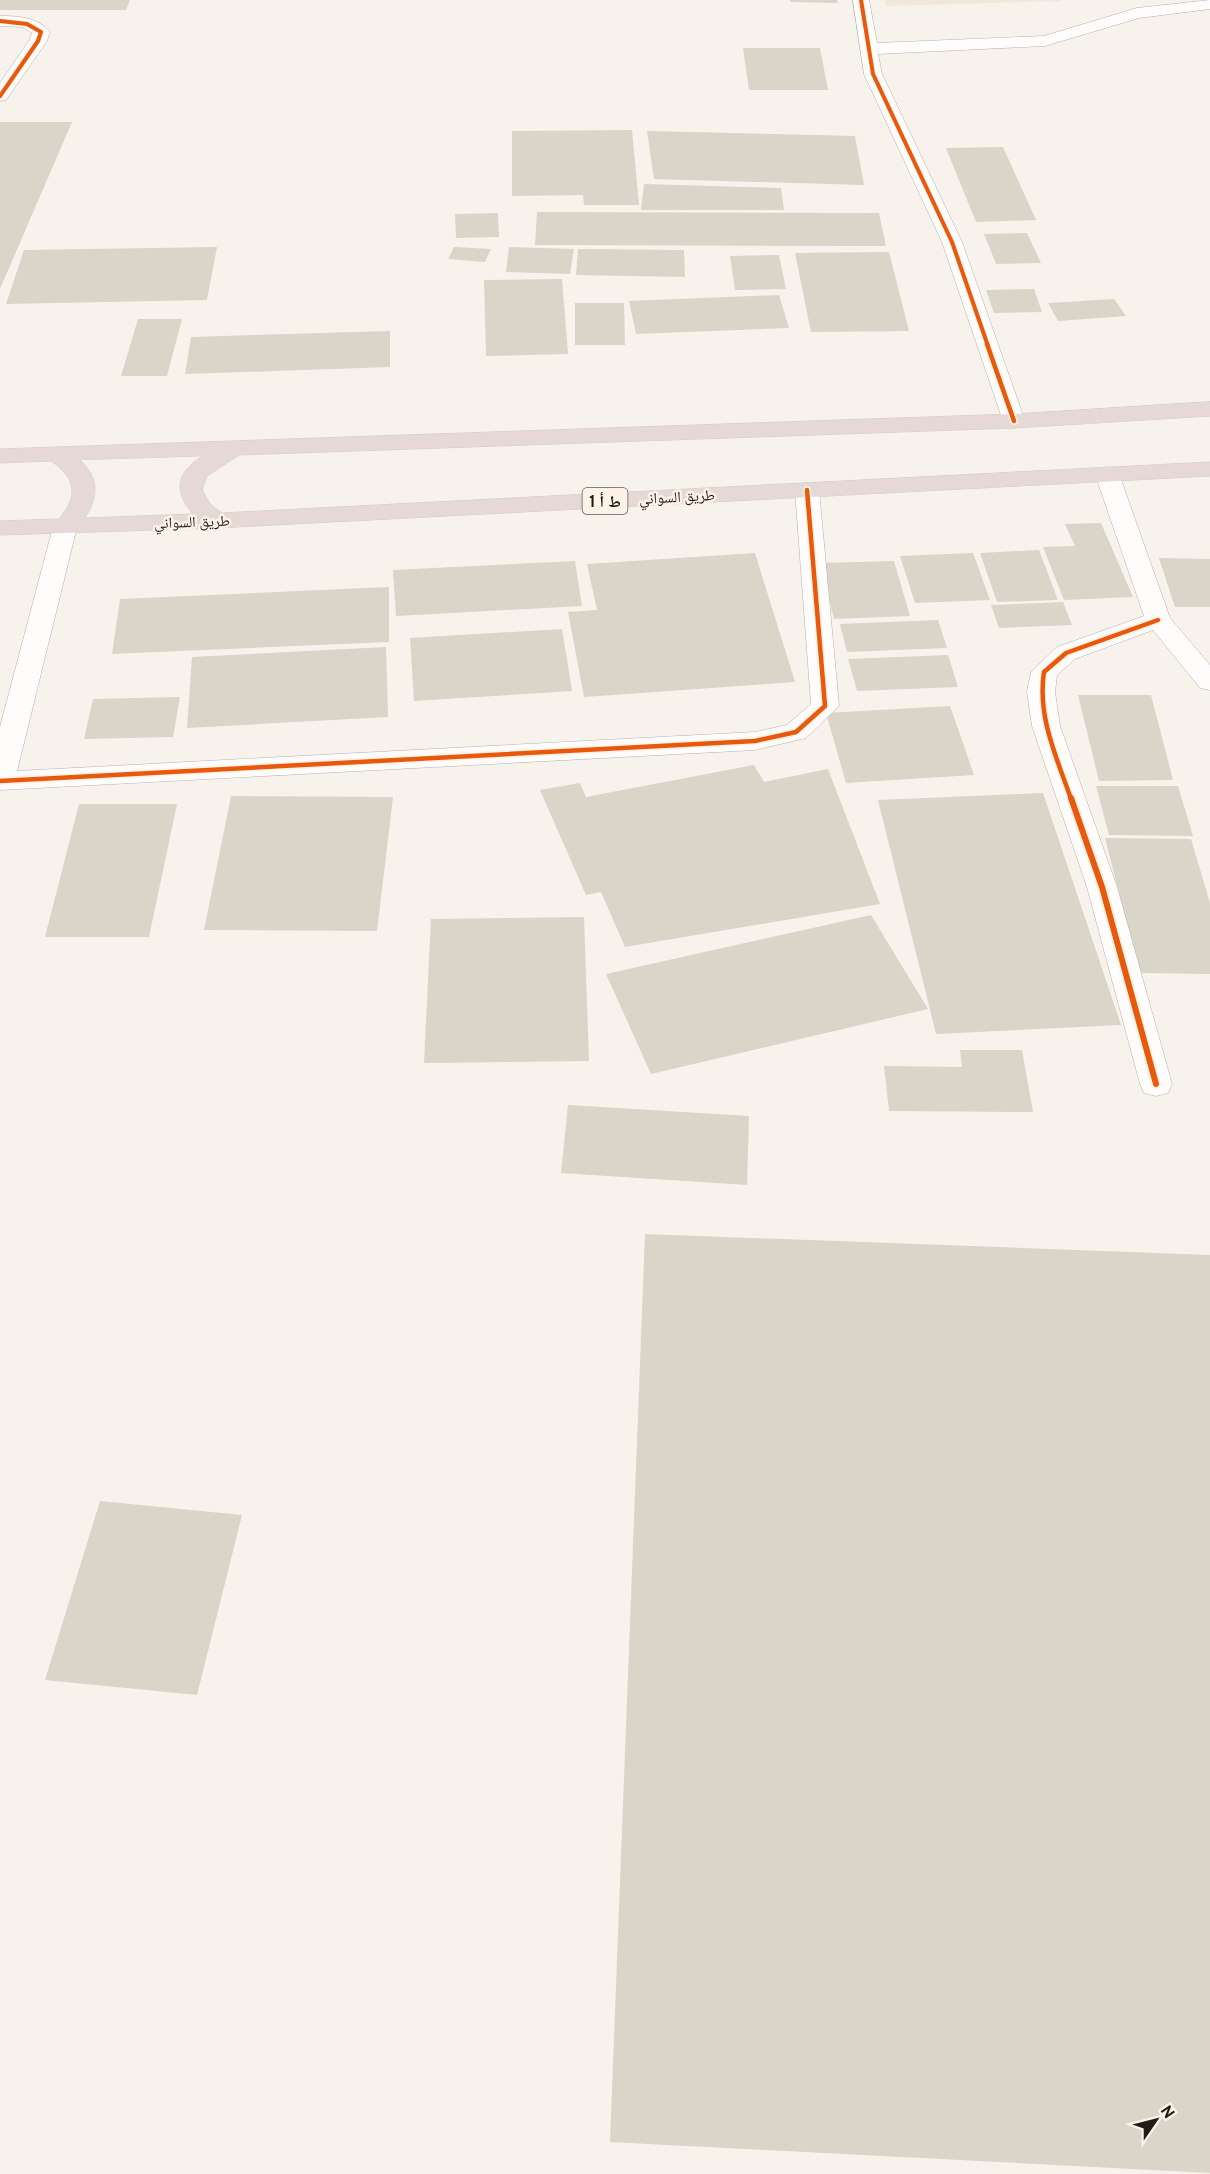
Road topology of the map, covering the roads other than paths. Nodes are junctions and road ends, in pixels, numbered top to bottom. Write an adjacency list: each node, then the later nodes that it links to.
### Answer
1 (861, 0): 4 (street)
2 (1210, 4): 4 (street)
3 (0, 21): 5 (street)
4 (869, 49): 7 (street)
5 (0, 96)
6 (1210, 409): 7 (highway)
7 (1014, 421): 8 (highway)
8 (236, 447): 9 (highway); 14 (highway)
9 (56, 454): 10 (highway); 15 (highway)
10 (0, 456)
11 (1210, 469): 12 (highway, طريق السواني / ط أ 1)
12 (1107, 474): 13 (highway, طريق السواني / ط أ 1); 17 (street)
13 (807, 490): 14 (highway, طريق السواني / ط أ 1); 19 (street)
14 (218, 521): 15 (highway, طريق السواني / ط أ 1)
15 (65, 527): 16 (highway, طريق السواني / ط أ 1); 19 (street)
16 (0, 528)
17 (1158, 620): 18 (street); 20 (street)
18 (1210, 682)
19 (0, 781)
20 (1156, 1084)

